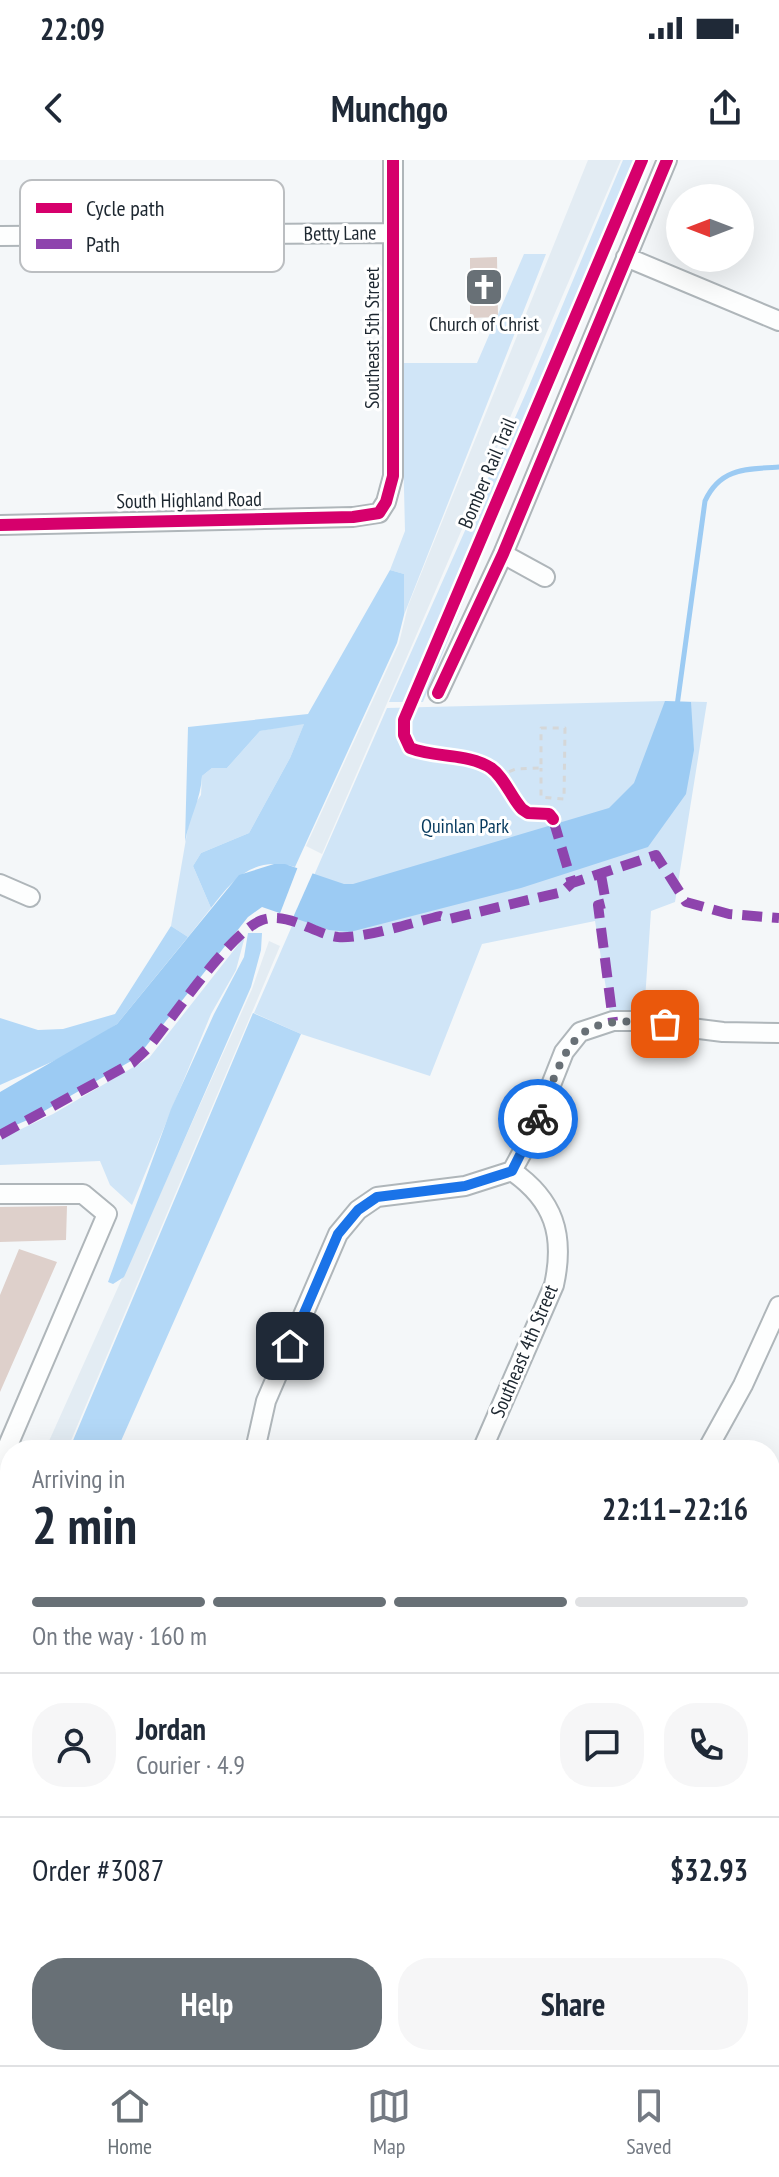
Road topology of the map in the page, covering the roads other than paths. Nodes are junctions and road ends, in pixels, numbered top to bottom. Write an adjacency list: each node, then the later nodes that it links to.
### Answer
1 (393, 160): 3 (street, Southeast 5th Street)
2 (667, 160): 7 (street)
3 (391, 233): 4 (street, Betty Lane); 9 (street, Southeast 5th Street)
4 (284, 234)
5 (0, 236): 6 (street, Betty Lane)
6 (20, 236)
7 (626, 257): 8 (street); 11 (street)
8 (779, 321)
9 (379, 513): 10 (street, South Highland Road)
10 (0, 525)
11 (503, 554): 12 (street); 13 (street)
12 (545, 577)
13 (438, 693)
14 (0, 884): 15 (street)
15 (30, 897)
16 (779, 1033): 17 (street)
17 (512, 1171): 21 (street); 22 (street, Southeast 4th Street)
18 (0, 1194): 20 (street)
19 (779, 1306): 23 (street)
20 (10, 1440)
21 (257, 1440)
22 (486, 1440)
23 (713, 1440)

